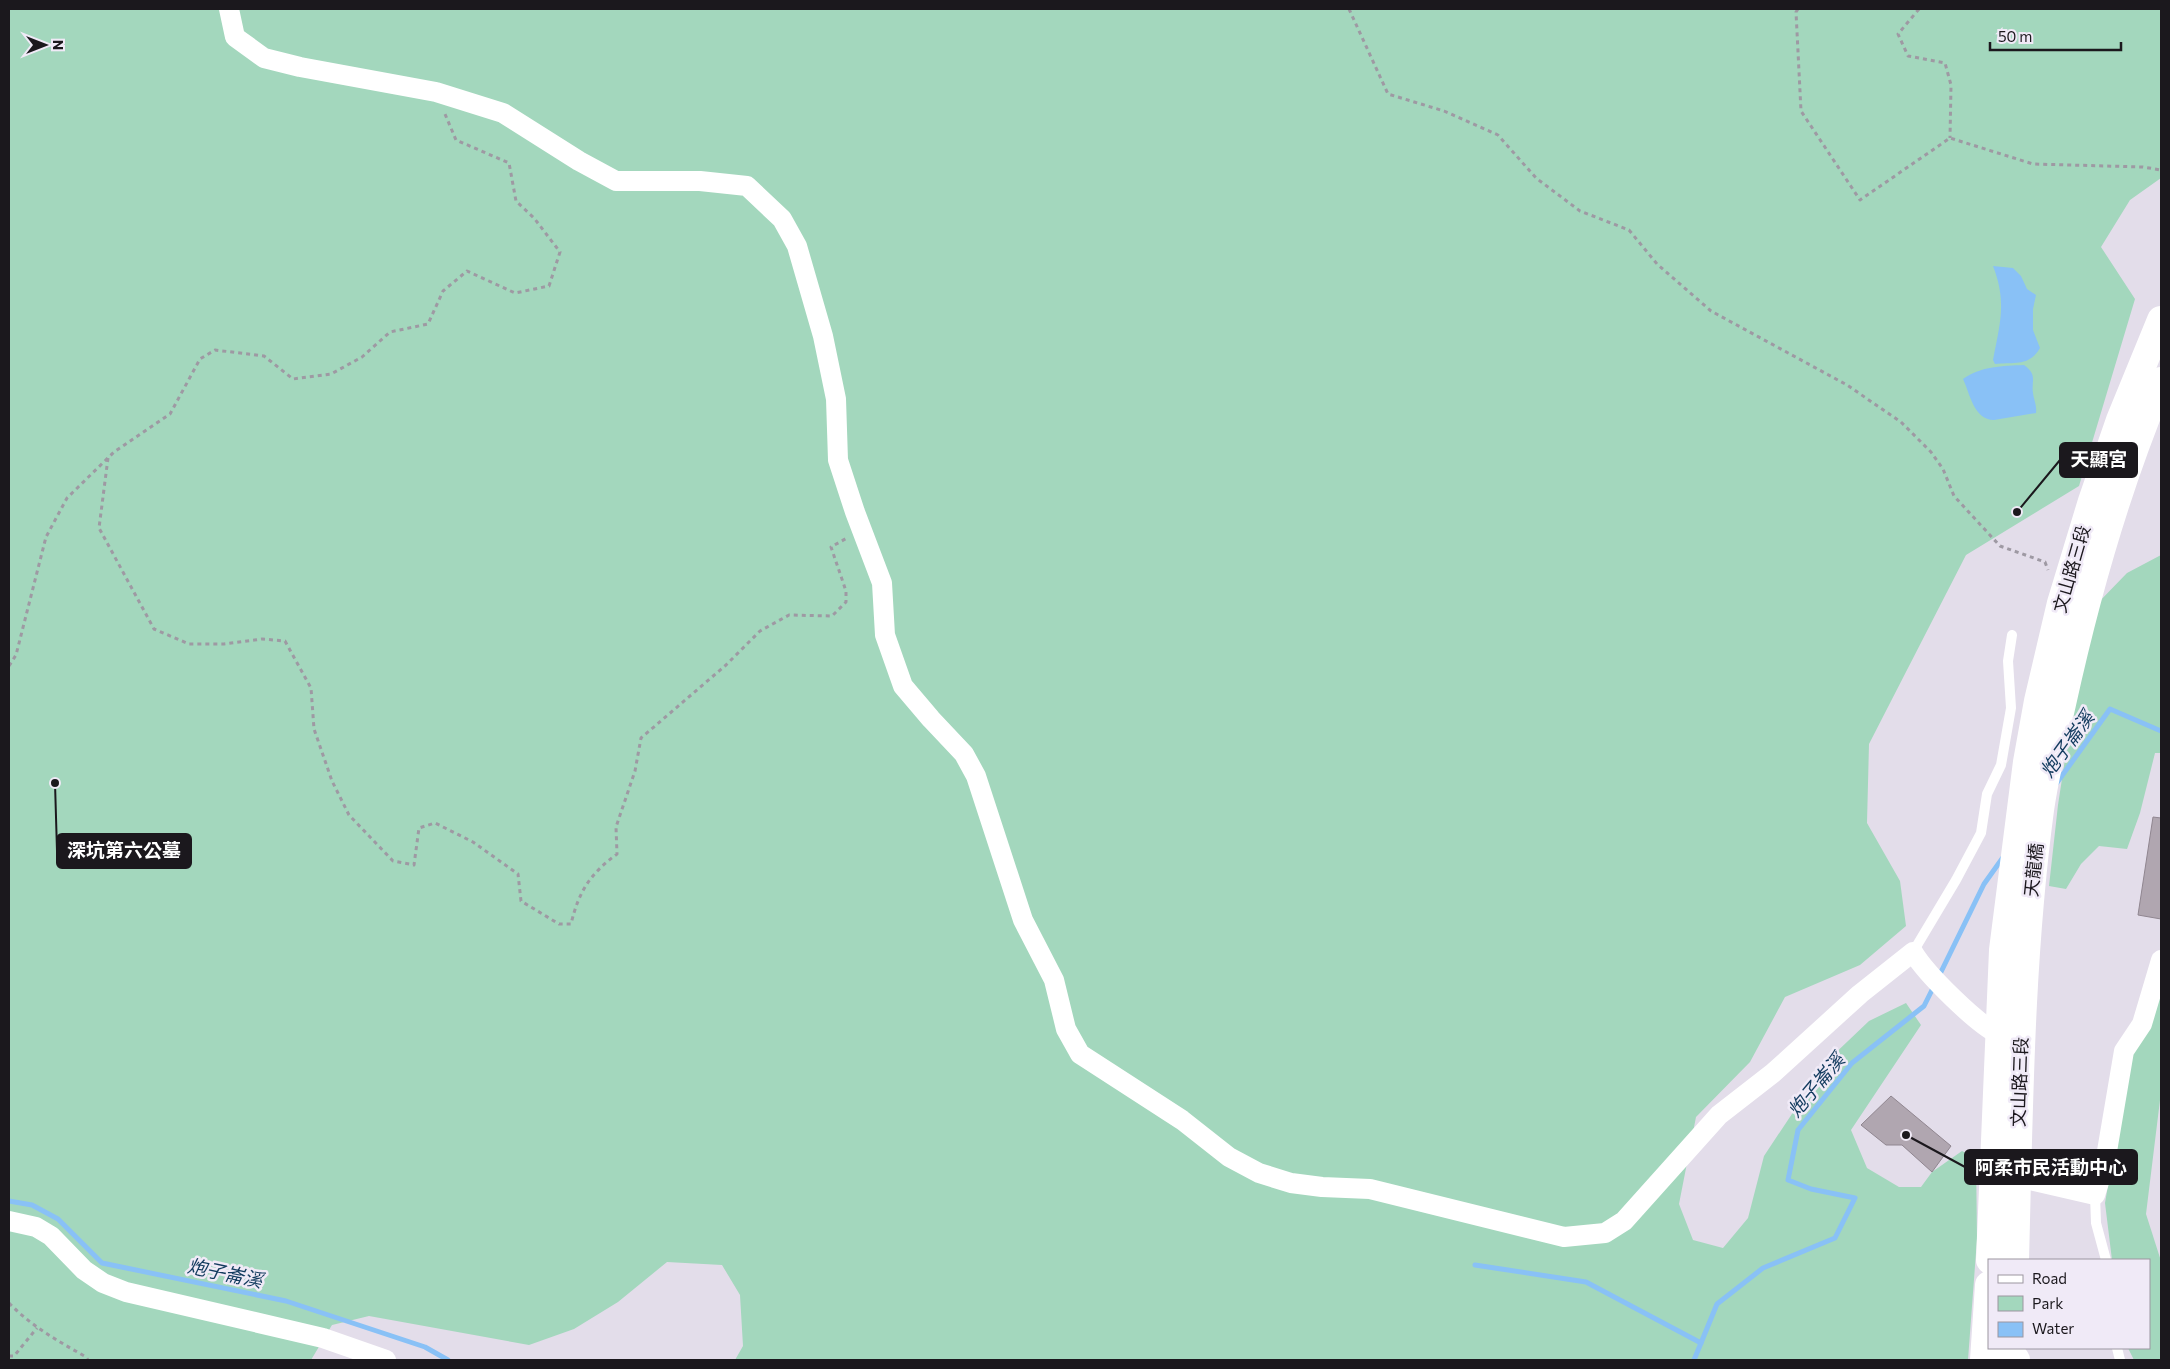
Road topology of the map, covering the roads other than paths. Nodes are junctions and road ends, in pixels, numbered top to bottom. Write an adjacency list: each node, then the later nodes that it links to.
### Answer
1 (229, 9): 10 (street)
2 (2161, 320): 4 (main road, 文山路三段)
3 (2161, 381): 4 (main road, 文山路三段)
4 (2113, 473): 6 (main road, 文山路三段); 7 (main road, 文山路三段)
5 (2012, 635): 10 (lane)
6 (2040, 807): 8 (main road, 天龍橋)
7 (2018, 827): 9 (main road, 天龍橋)
8 (2028, 933): 12 (main road, 文山路三段)
9 (2003, 950): 12 (main road, 文山路三段)
10 (1916, 958): 12 (street)
11 (2161, 960): 14 (street)
12 (2011, 1035): 13 (main road, 文山路三段); 16 (main road, 文山路三段)
13 (2017, 1177): 14 (street); 17 (main road, 文山路三段)
14 (2095, 1195): 18 (lane)
15 (9, 1221): 19 (street)
16 (1990, 1259)
17 (2015, 1259)
18 (2106, 1259)
19 (386, 1360)

